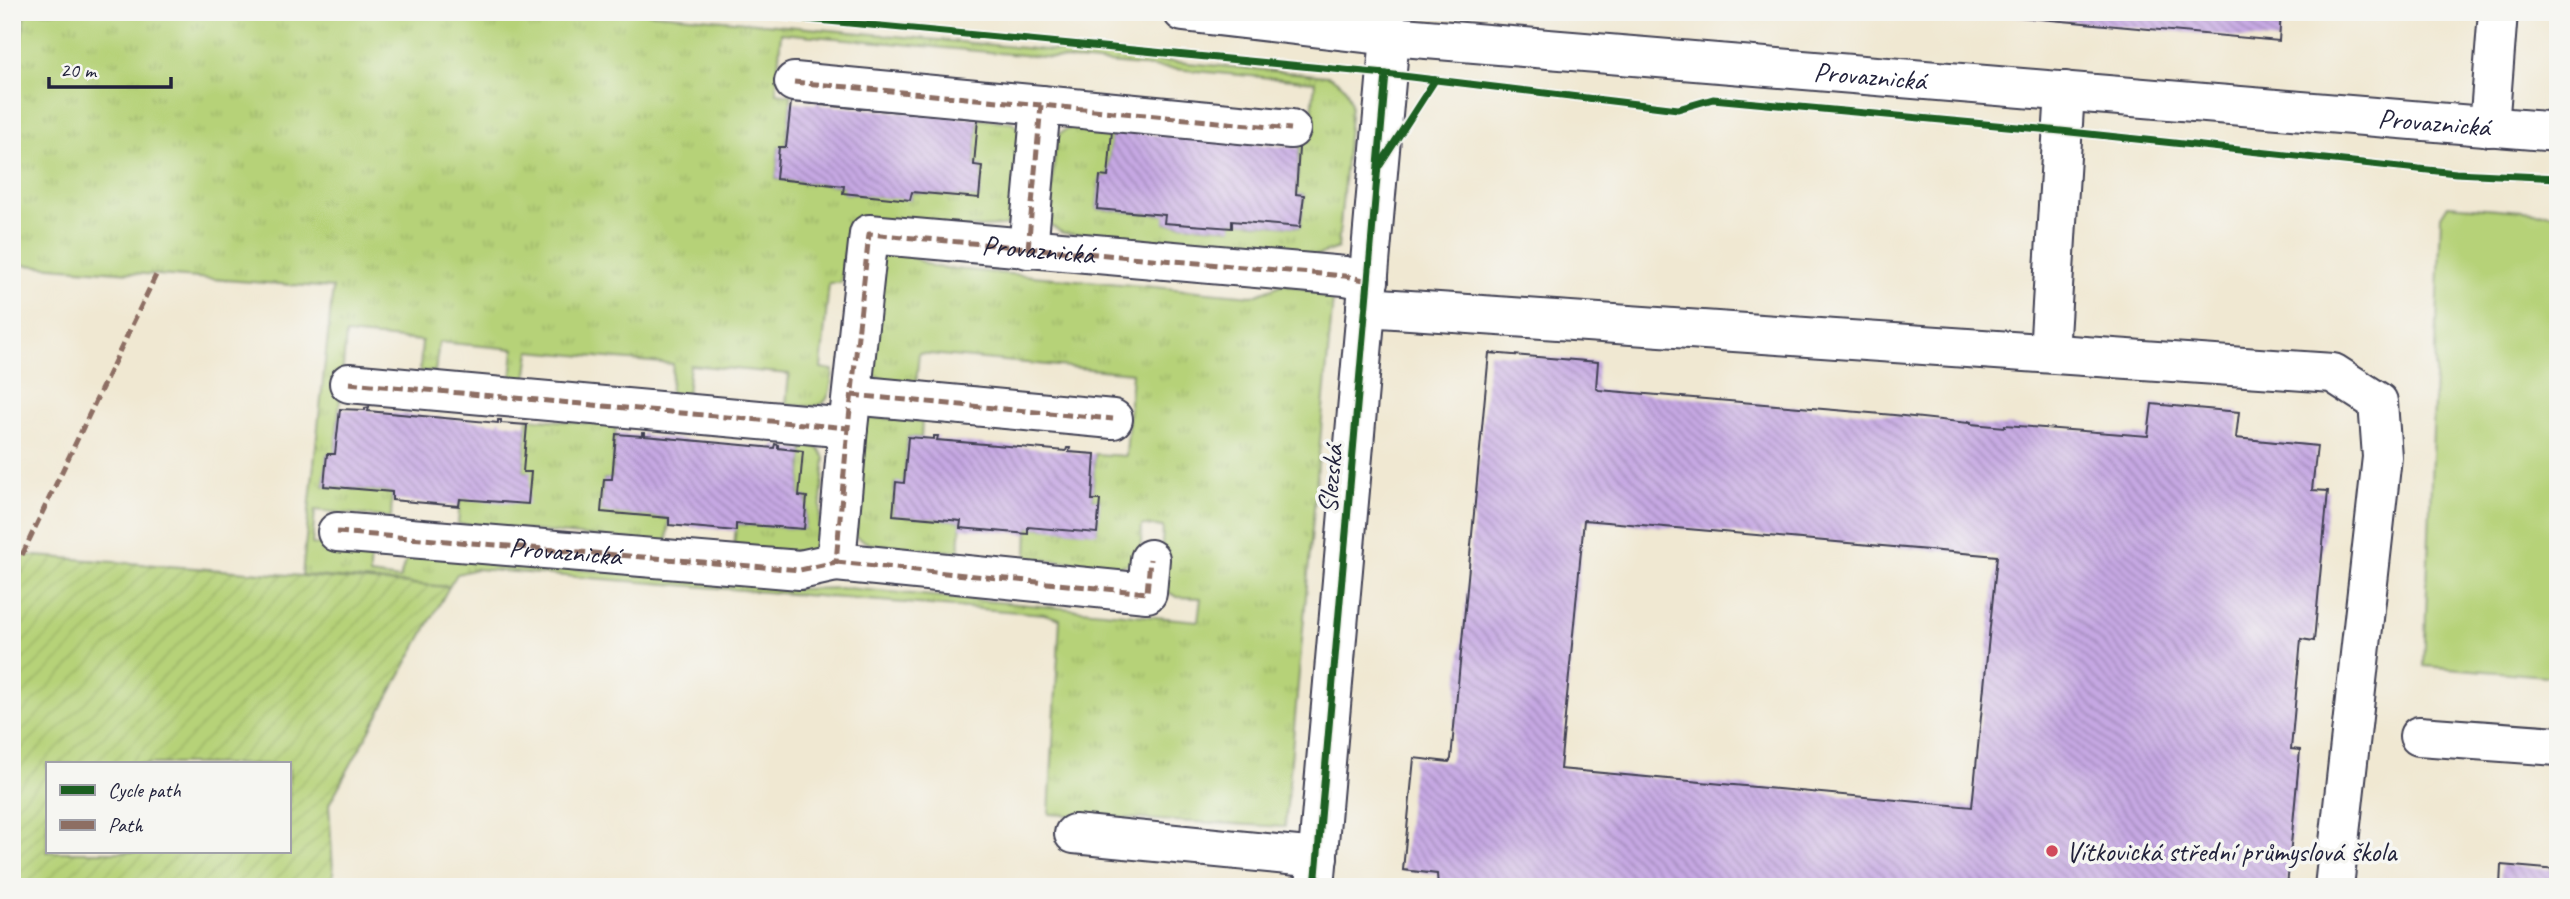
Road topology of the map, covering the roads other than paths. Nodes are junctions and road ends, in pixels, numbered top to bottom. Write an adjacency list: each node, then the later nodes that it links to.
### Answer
1 (1183, 12): 3 (street, Provaznická)
2 (2498, 12): 7 (street)
3 (1390, 36): 5 (street, Provaznická); 11 (street, Slezská)
4 (794, 82): 6 (street)
5 (2064, 91): 7 (street, Provaznická); 12 (street)
6 (1041, 105): 8 (street); 10 (street)
7 (2488, 127): 9 (street, Provaznická)
8 (1291, 130)
9 (2558, 132)
10 (1028, 249): 11 (street, Provaznická); 14 (street, Provaznická)
11 (1367, 294): 12 (street, Provaznická); 22 (street, Slezská)
12 (2049, 353): 23 (street, Provaznická)
13 (349, 383): 14 (street)
14 (850, 412): 15 (street); 18 (street, Provaznická)
15 (1113, 419)
16 (337, 532): 18 (street, Provaznická)
17 (1150, 559): 18 (street, Provaznická)
18 (836, 562)
19 (2419, 736): 20 (street)
20 (2558, 746)
21 (1073, 834): 22 (street)
22 (1317, 872)
23 (2334, 887)

